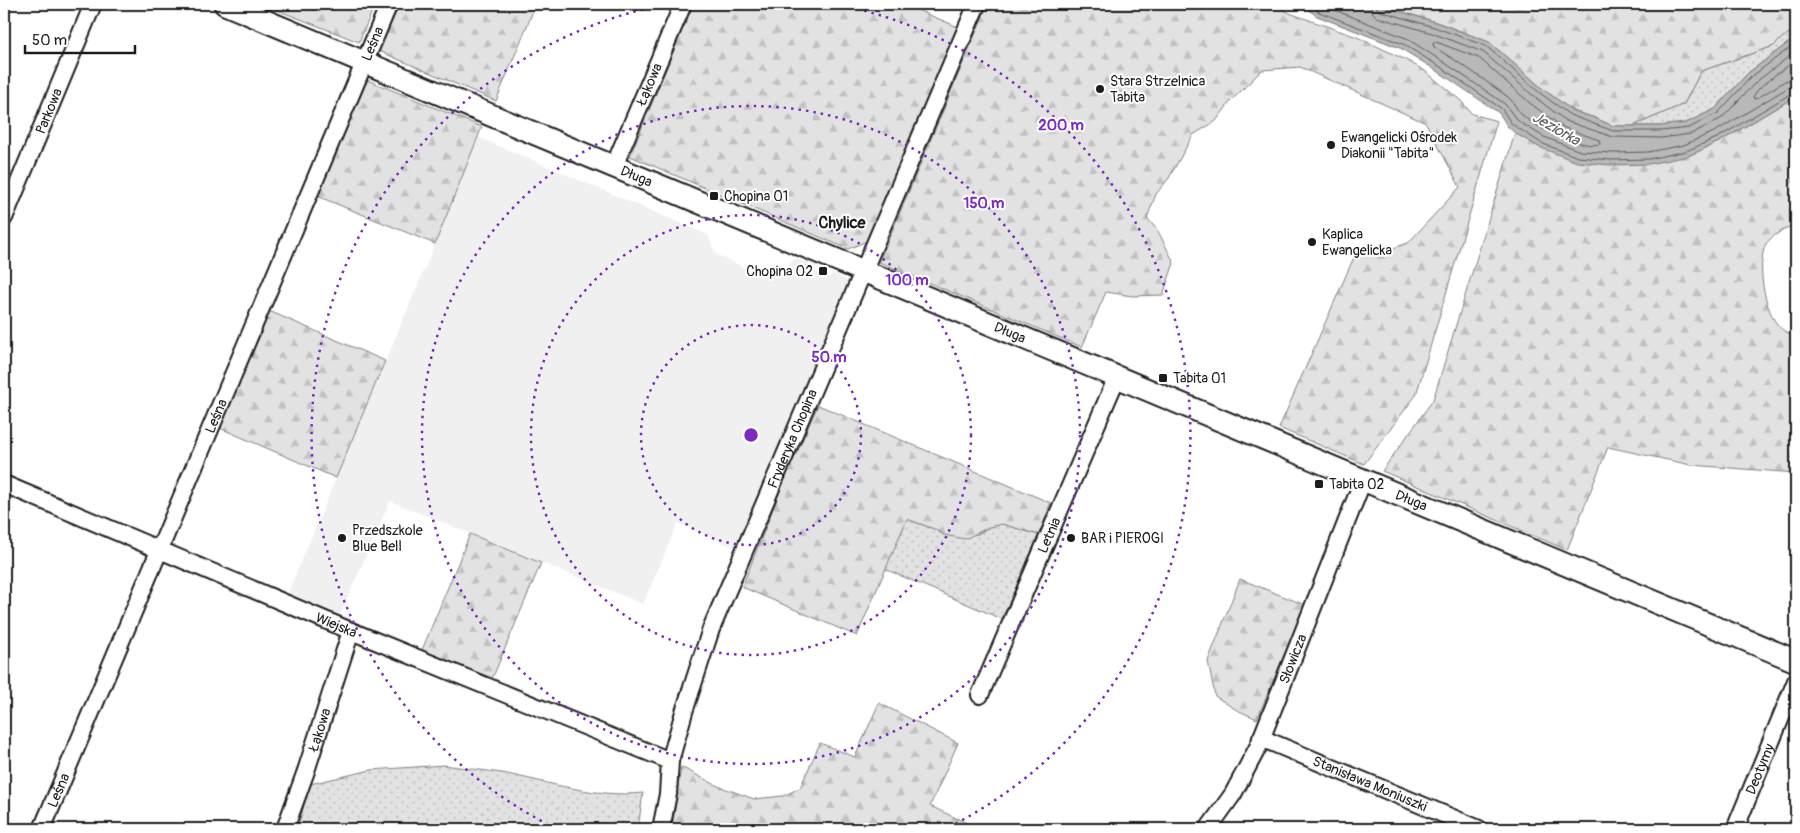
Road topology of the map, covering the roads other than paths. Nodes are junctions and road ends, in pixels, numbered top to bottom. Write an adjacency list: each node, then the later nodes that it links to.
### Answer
1 (93, 4): 8 (street, Parkowa)
2 (225, 4): 6 (street, Długa)
3 (389, 4): 6 (street, Leśna)
4 (683, 4): 7 (street, Łąkowa)
5 (977, 4): 9 (street, Fryderyka Chopina)
6 (365, 62): 7 (street, Długa); 13 (street, Leśna)
7 (614, 166): 9 (street, Długa)
8 (4, 218)
9 (864, 271): 10 (street, Długa); 19 (street, Fryderyka Chopina)
10 (1117, 377): 11 (street, Długa); 17 (street, Letnia)
11 (1364, 480): 15 (street, Długa); 18 (street, Słowicza)
12 (4, 484): 13 (street, Wiejska)
13 (159, 549): 14 (street, Wiejska); 20 (street, Leśna)
14 (351, 630): 19 (street, Wiejska); 21 (street, Łąkowa)
15 (1796, 662)
16 (1796, 681): 25 (street, Deotymy)
17 (980, 695)
18 (1261, 738): 23 (street, Słowicza); 24 (street, Stanisława Moniuszki)
19 (670, 761): 22 (street, Fryderyka Chopina)
20 (42, 829)
21 (285, 829)
22 (661, 829)
23 (1208, 829)
24 (1479, 829)
25 (1735, 829)

